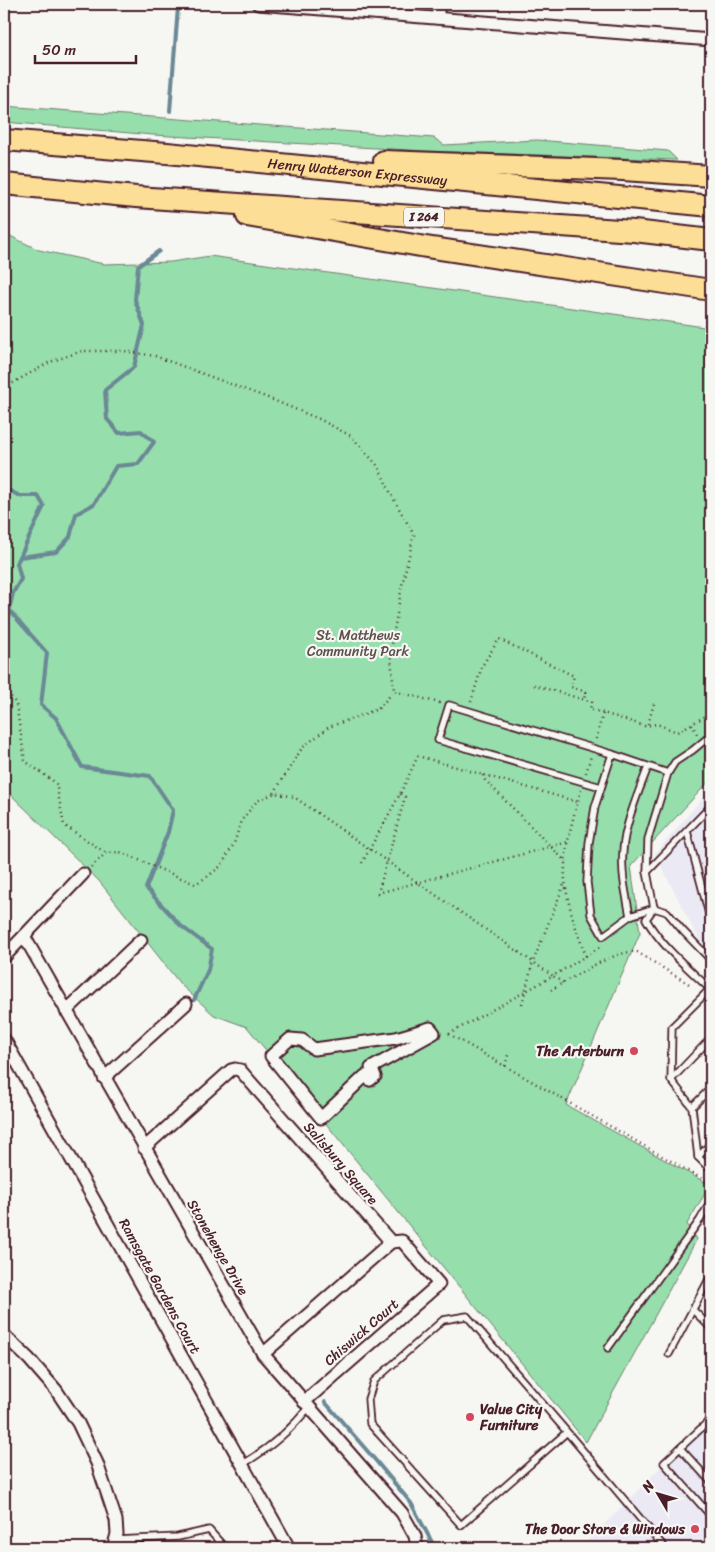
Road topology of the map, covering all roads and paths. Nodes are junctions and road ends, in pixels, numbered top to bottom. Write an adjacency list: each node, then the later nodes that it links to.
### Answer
1 (258, 4): 3 (street)
2 (438, 4): 3 (street)
3 (438, 18): 4 (street)
4 (711, 40)
5 (4, 140): 6 (highway, Henry Watterson Expressway)
6 (167, 153): 7 (highway); 10 (highway, Henry Watterson Expressway)
7 (711, 176)
8 (4, 184): 9 (highway, I 264)
9 (136, 197): 11 (highway, I 264); 12 (highway)
10 (711, 206)
11 (711, 240)
12 (711, 290)
13 (4, 388): 16 (path)
14 (4, 661): 37 (path)
15 (534, 685): 17 (path)
16 (394, 691): 19 (path); 29 (path)
17 (584, 699): 20 (path); 21 (path)
18 (655, 700): 22 (path)
19 (430, 701)
20 (469, 711): 24 (lane); 28 (lane)
21 (603, 713)
22 (648, 724)
23 (711, 735): 26 (lane)
24 (612, 754): 25 (lane); 28 (lane)
25 (648, 766): 26 (lane); 46 (lane)
26 (668, 773): 41 (lane)
27 (483, 775): 30 (path); 31 (path); 35 (path)
28 (601, 787): 46 (lane)
29 (273, 794): 36 (path); 37 (path)
30 (400, 794): 36 (path); 38 (path)
31 (578, 802)
32 (711, 806): 33 (lane)
33 (687, 831): 41 (lane); 47 (lane)
34 (568, 842): 35 (path)
35 (551, 847): 39 (path); 44 (path)
36 (370, 848): 38 (path); 40 (path)
37 (106, 853): 42 (path)
38 (388, 861): 44 (path); 44 (path)
39 (566, 862)
40 (362, 863)
41 (647, 872): 45 (lane)
42 (84, 873): 48 (street)
43 (565, 880): 53 (path)
44 (418, 882): 53 (path)
45 (654, 908): 46 (lane); 52 (lane); 58 (lane)
46 (630, 916)
47 (711, 922)
48 (24, 936): 51 (street); 62 (street, Stonehenge Drive)
49 (141, 940): 62 (street)
50 (608, 942): 54 (path)
51 (4, 957)
52 (711, 960)
53 (533, 962): 54 (path); 59 (path)
54 (554, 976): 55 (path); 59 (path)
55 (563, 983)
56 (693, 987): 57 (path)
57 (551, 990)
58 (710, 990): 70 (lane)
59 (525, 992): 61 (path); 64 (path)
60 (186, 1004): 69 (street)
61 (522, 1004)
62 (66, 1011): 69 (street, Stonehenge Drive)
63 (432, 1031): 63 (street); 64 (path)
64 (449, 1034): 68 (path)
65 (711, 1038): 70 (lane)
66 (4, 1039): 91 (street, Ramsgate Gardens Court)
67 (508, 1055): 68 (path)
68 (505, 1066): 77 (path)
69 (104, 1078): 74 (street, Stonehenge Drive)
70 (670, 1080): 72 (lane)
71 (711, 1088): 72 (lane)
72 (692, 1107): 75 (lane)
73 (711, 1143): 75 (lane)
74 (144, 1148): 79 (street, Salisbury Square); 85 (street, Stonehenge Drive)
75 (698, 1157): 76 (lane)
76 (711, 1170)
77 (711, 1184)
78 (711, 1201): 84 (lane)
79 (391, 1242): 85 (street); 87 (street, Chiswick Court)
80 (708, 1281): 81 (lane)
81 (693, 1310): 82 (lane); 86 (lane)
82 (711, 1328)
83 (4, 1335): 94 (street)
84 (608, 1348)
85 (263, 1354): 87 (street, Stonehenge Drive)
86 (670, 1354)
87 (306, 1405): 91 (lane); 97 (street, Stonehenge Drive)
88 (711, 1419): 90 (lane)
89 (567, 1432): 89 (lane); 98 (lane)
90 (680, 1448): 92 (lane); 93 (lane)
91 (243, 1464): 96 (street, Ramsgate Gardens Court)
92 (711, 1482)
93 (711, 1516)
94 (115, 1544): 95 (lane)
95 (225, 1548)
96 (290, 1548)
97 (417, 1548)
98 (665, 1548)

